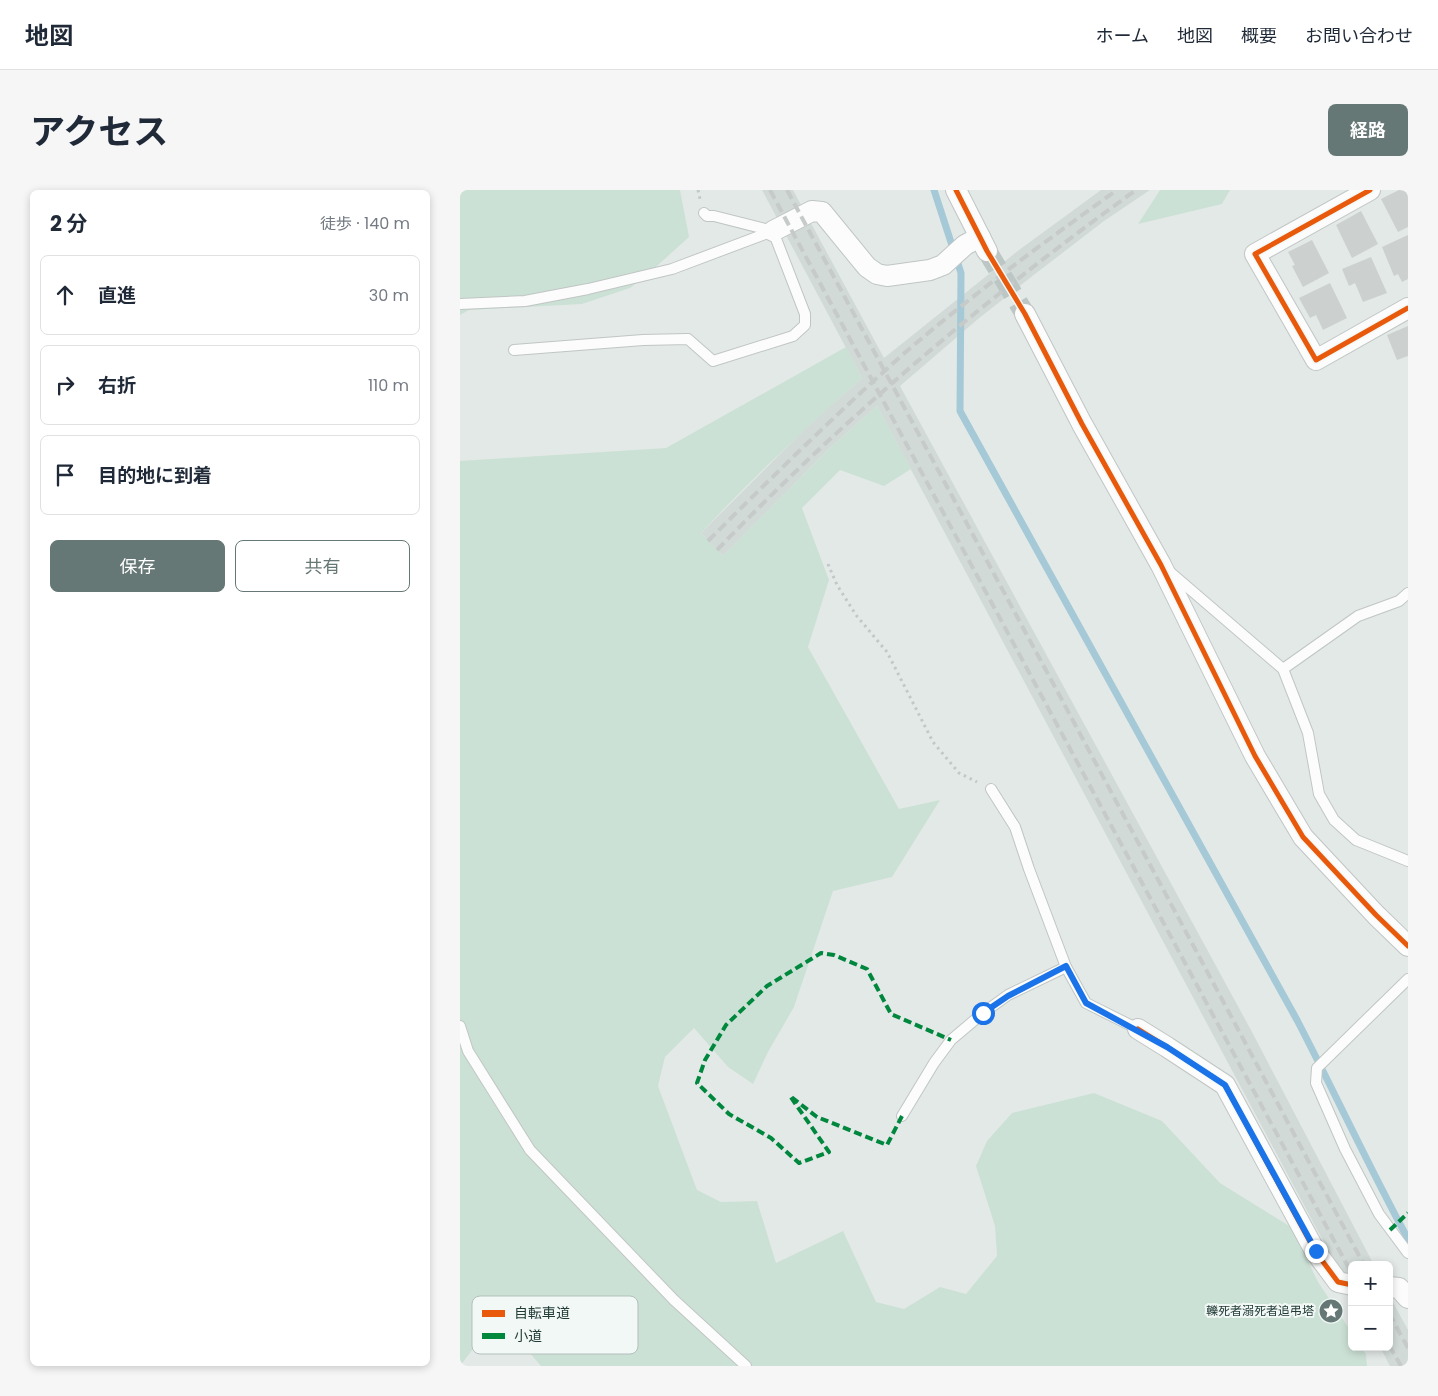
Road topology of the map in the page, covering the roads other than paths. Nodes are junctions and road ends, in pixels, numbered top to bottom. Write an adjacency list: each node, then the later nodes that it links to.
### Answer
1 (956, 190): 4 (street)
2 (1370, 190): 6 (street)
3 (704, 213): 4 (lane)
4 (773, 231): 5 (lane); 8 (lane)
5 (460, 304)
6 (1408, 308)
7 (1025, 314): 9 (street)
8 (514, 350)
9 (1162, 565): 11 (lane); 14 (street)
10 (1408, 593): 11 (lane)
11 (1283, 669): 13 (lane)
12 (992, 789): 15 (lane)
13 (1408, 861)
14 (1408, 946)
15 (1066, 966): 18 (lane); 19 (lane)
16 (1408, 979): 20 (lane)
17 (460, 1026): 24 (lane)
18 (1138, 1030): 21 (street)
19 (902, 1116)
20 (1408, 1253)
21 (1348, 1284)
22 (1393, 1287): 23 (street)
23 (1408, 1298)
24 (746, 1366)

